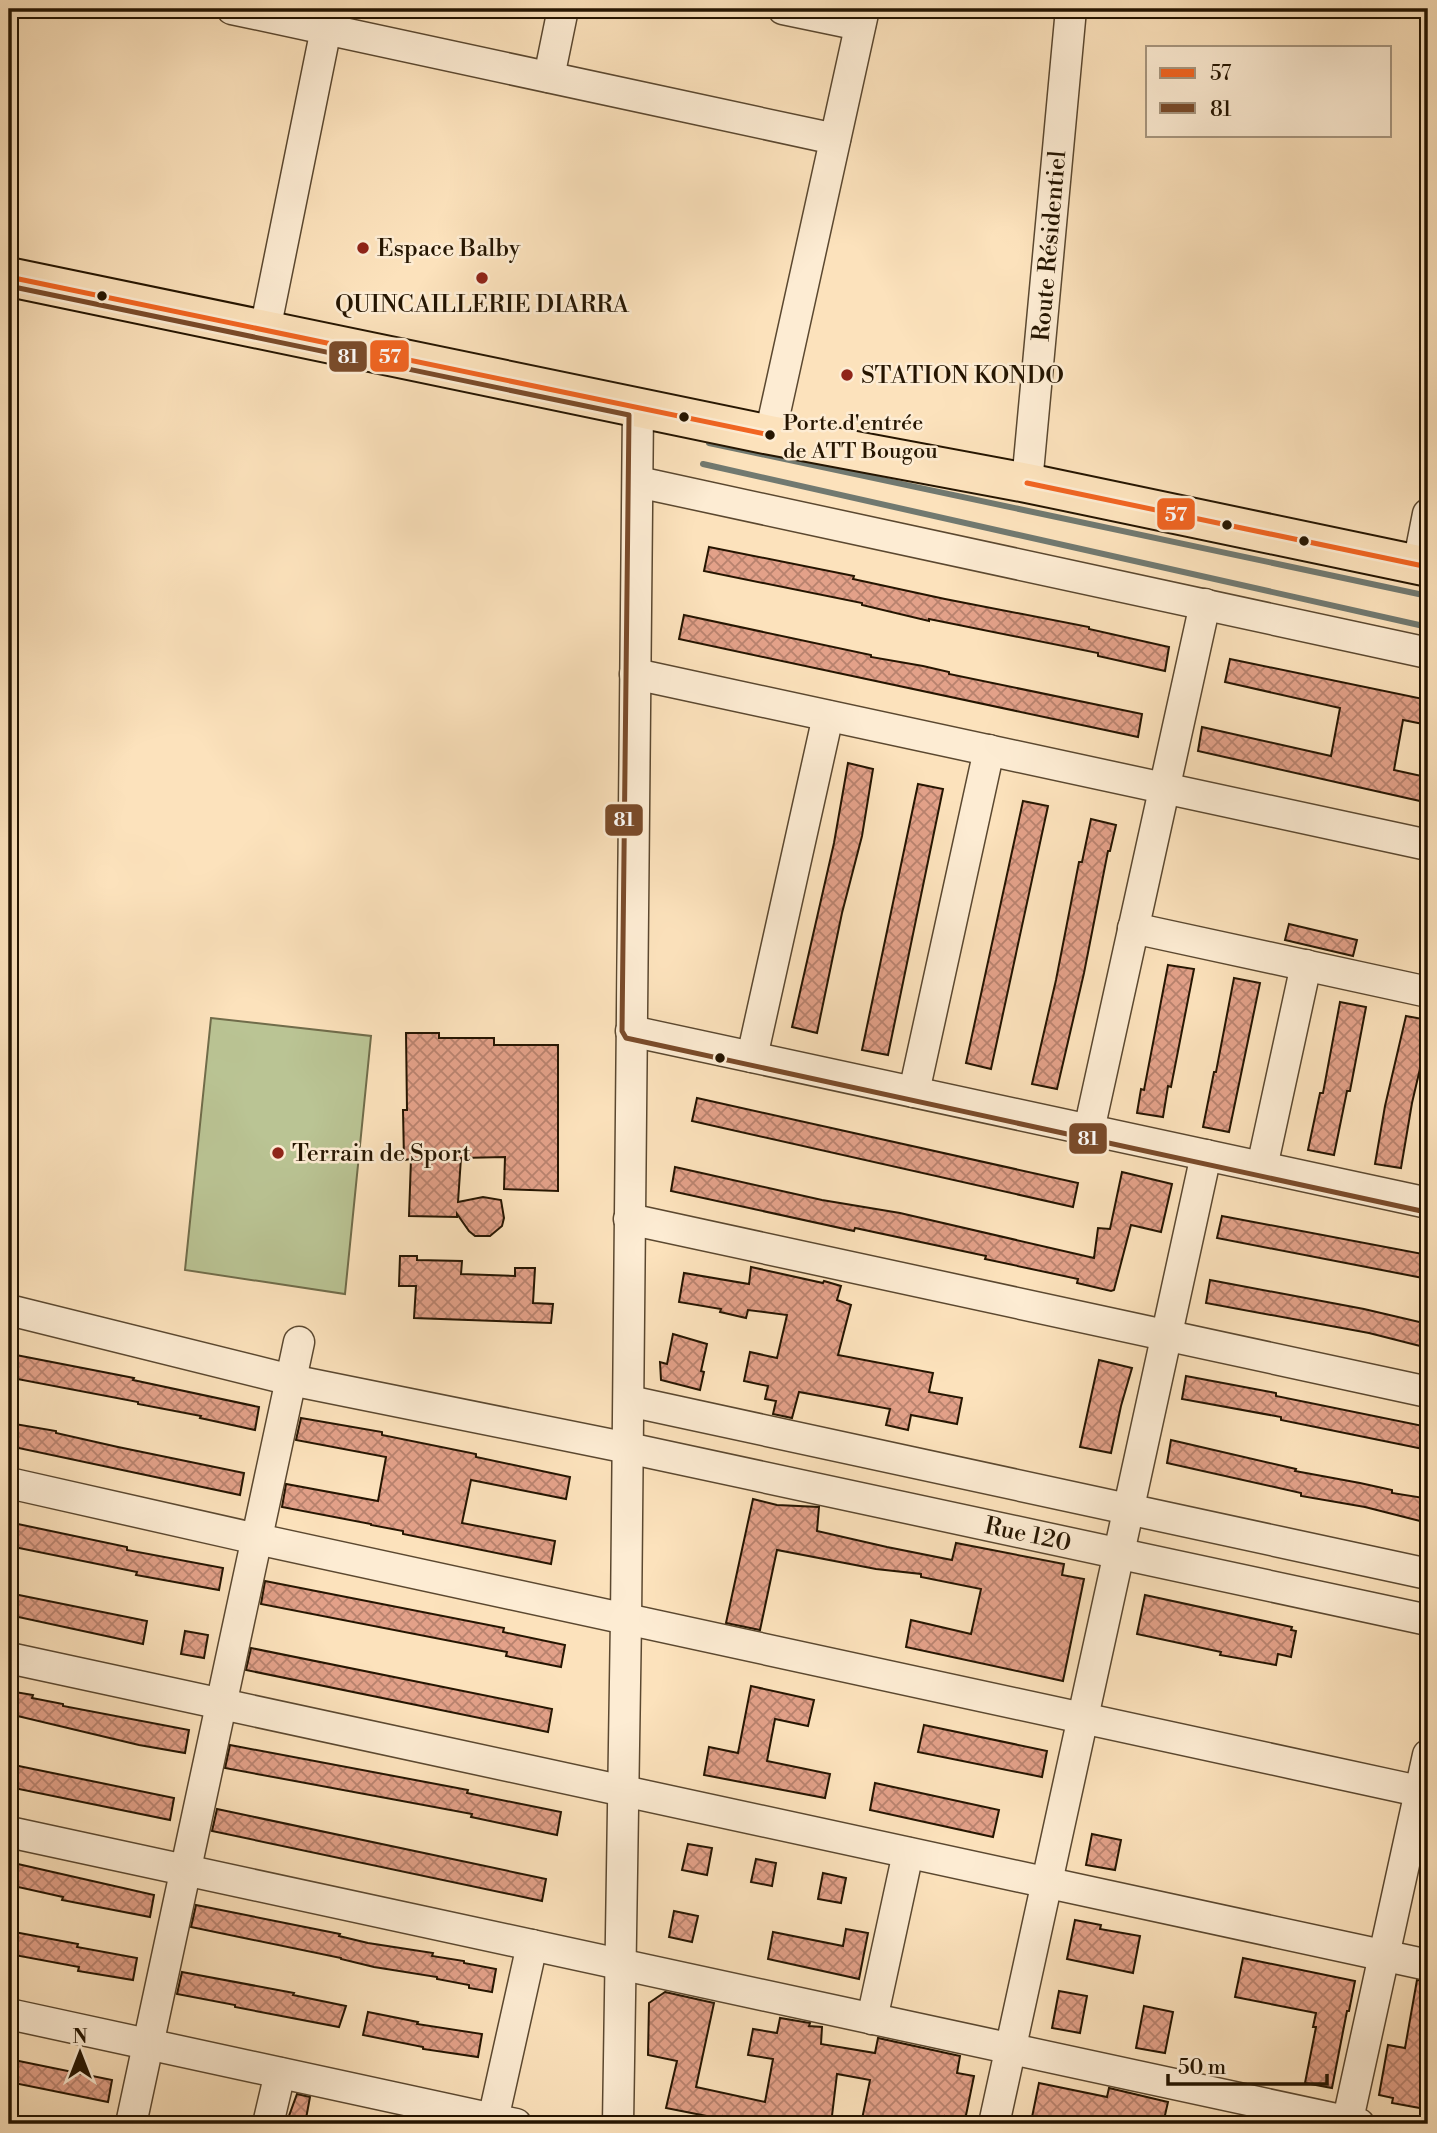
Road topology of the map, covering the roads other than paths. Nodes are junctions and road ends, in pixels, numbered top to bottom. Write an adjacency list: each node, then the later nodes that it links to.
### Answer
1 (232, 9): 6 (street)
2 (563, 9): 7 (street)
3 (783, 9): 5 (street)
4 (1071, 9): 14 (street, Route Résidentiel)
5 (862, 17): 8 (street)
6 (328, 19): 7 (street); 10 (street)
7 (549, 77): 8 (street)
8 (835, 139): 12 (street)
9 (9, 277): 10 (highway)
10 (265, 330): 11 (highway)
11 (638, 408): 12 (highway); 13 (street)
12 (769, 435): 14 (highway)
13 (638, 482): 17 (street); 19 (street)
14 (1027, 484): 16 (highway)
15 (1428, 514): 16 (street)
16 (1423, 566)
17 (1205, 604): 18 (street); 22 (street)
18 (1428, 653)
19 (635, 674): 20 (street); 27 (street)
20 (828, 716): 21 (street); 28 (street)
21 (989, 750): 22 (street); 29 (street)
22 (1164, 788): 23 (street); 24 (street)
23 (1428, 845)
24 (1133, 928): 25 (street); 30 (street)
25 (1306, 965): 26 (street); 32 (street)
26 (1428, 992)
27 (631, 1031): 28 (street); 34 (street)
28 (752, 1057): 29 (street)
29 (914, 1092): 30 (street)
30 (1089, 1130): 31 (street)
31 (1206, 1155): 32 (street); 36 (street)
32 (1262, 1167): 33 (street)
33 (1428, 1203)
34 (629, 1219): 36 (street); 40 (street)
35 (9, 1310): 38 (street, Rue 120)
36 (1167, 1335): 39 (street); 43 (street)
37 (299, 1342): 38 (street)
38 (291, 1380): 41 (street, Rue 120); 44 (street)
39 (1428, 1392)
40 (629, 1401): 41 (street); 43 (street)
41 (628, 1448): 45 (street, Rue 120); 47 (street)
42 (9, 1483): 44 (street)
43 (1128, 1508): 45 (street); 46 (street)
44 (257, 1539): 47 (street); 50 (street)
45 (1118, 1553): 48 (street, Rue 120); 51 (street)
46 (1428, 1574)
47 (626, 1619): 51 (street); 53 (street)
48 (1428, 1620)
49 (9, 1658): 50 (street)
50 (221, 1704): 53 (street); 57 (street)
51 (1083, 1718): 54 (street); 58 (street)
52 (1428, 1755): 54 (street)
53 (623, 1791): 56 (street); 61 (street)
54 (1424, 1792): 60 (street)
55 (9, 1832): 57 (street)
56 (908, 1853): 58 (street); 64 (street)
57 (186, 1870): 59 (street); 65 (street)
58 (1046, 1882): 60 (street); 66 (street)
59 (532, 1945): 61 (street); 68 (street)
60 (1384, 1956): 62 (street); 69 (street)
61 (620, 1965): 64 (street); 72 (street)
62 (1428, 1965)
63 (9, 2014): 65 (street)
64 (872, 2019): 66 (street)
65 (148, 2044): 67 (street); 70 (street)
66 (1010, 2049): 69 (street); 73 (street)
67 (280, 2073): 68 (street); 71 (street)
68 (501, 2123)
69 (1351, 2123)
70 (131, 2124)
71 (268, 2124)
72 (618, 2124)
73 (993, 2124)

